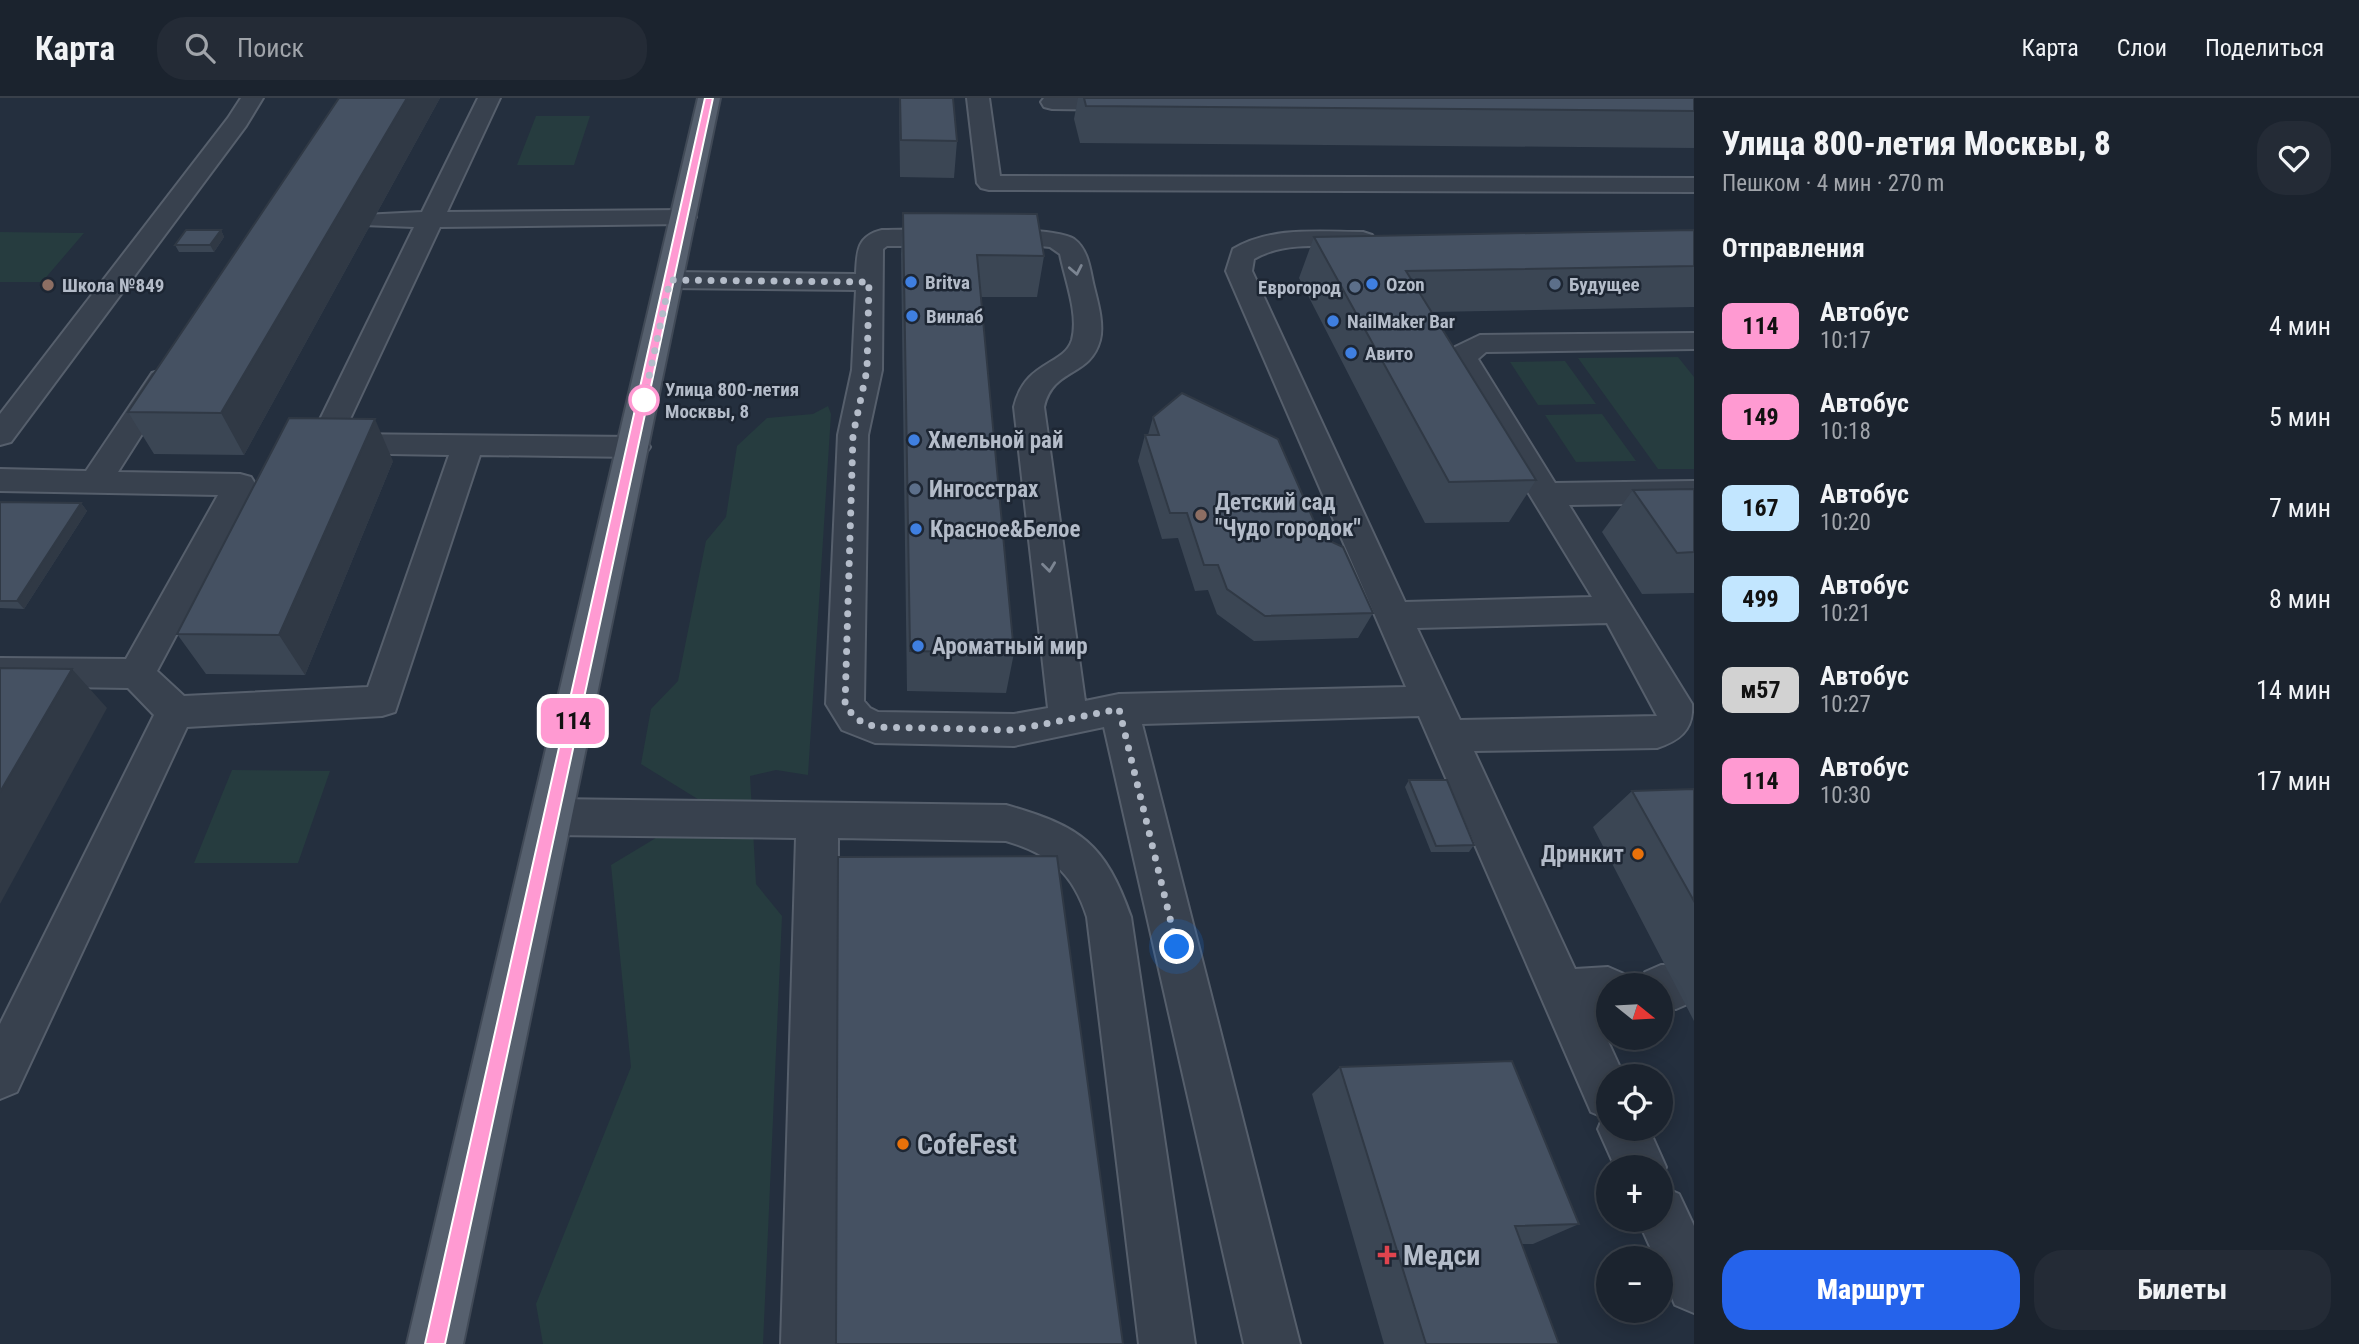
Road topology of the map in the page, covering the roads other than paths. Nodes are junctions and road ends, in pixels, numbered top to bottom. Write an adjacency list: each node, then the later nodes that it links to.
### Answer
1 (253, 98): 17 (street)
2 (489, 98): 10 (street)
3 (709, 98): 9 (main road)
4 (978, 98): 8 (street)
5 (1128, 100): 6 (street); 7 (street)
6 (1052, 102)
7 (1156, 103)
8 (1694, 185)
9 (684, 217): 10 (street); 13 (main road)
10 (431, 219): 11 (street); 18 (street)
11 (372, 220)
12 (1391, 239): 27 (street)
13 (670, 280): 14 (street); 20 (main road)
14 (869, 282): 33 (street); 33 (street, one-way to 33)
15 (1694, 341): 25 (street)
16 (176, 357): 23 (street)
17 (0, 435)
18 (323, 444): 19 (street); 21 (street)
19 (468, 446): 20 (street); 32 (street)
20 (634, 447): 35 (main road)
21 (260, 475): 23 (street); 29 (street)
22 (0, 480): 23 (street)
23 (95, 482)
24 (1694, 492): 25 (street)
25 (1546, 494): 26 (street)
26 (1617, 610): 27 (street); 34 (street)
27 (1393, 615): 30 (street)
28 (0, 672): 29 (street)
29 (137, 674): 32 (street)
30 (1431, 701): 31 (street); 34 (street)
31 (1119, 709): 33 (street); 46 (street)
32 (176, 712): 40 (street)
33 (1068, 719)
34 (1447, 736): 38 (street)
35 (552, 817): 36 (street); 43 (main road)
36 (817, 820): 44 (street); 45 (street)
37 (1596, 990): 38 (street)
38 (1561, 991): 39 (street)
39 (1596, 1068)
40 (0, 1076)
41 (1670, 1232): 42 (street)
42 (1694, 1286)
43 (435, 1344)
44 (809, 1344)
45 (1167, 1344)
46 (1272, 1344)

